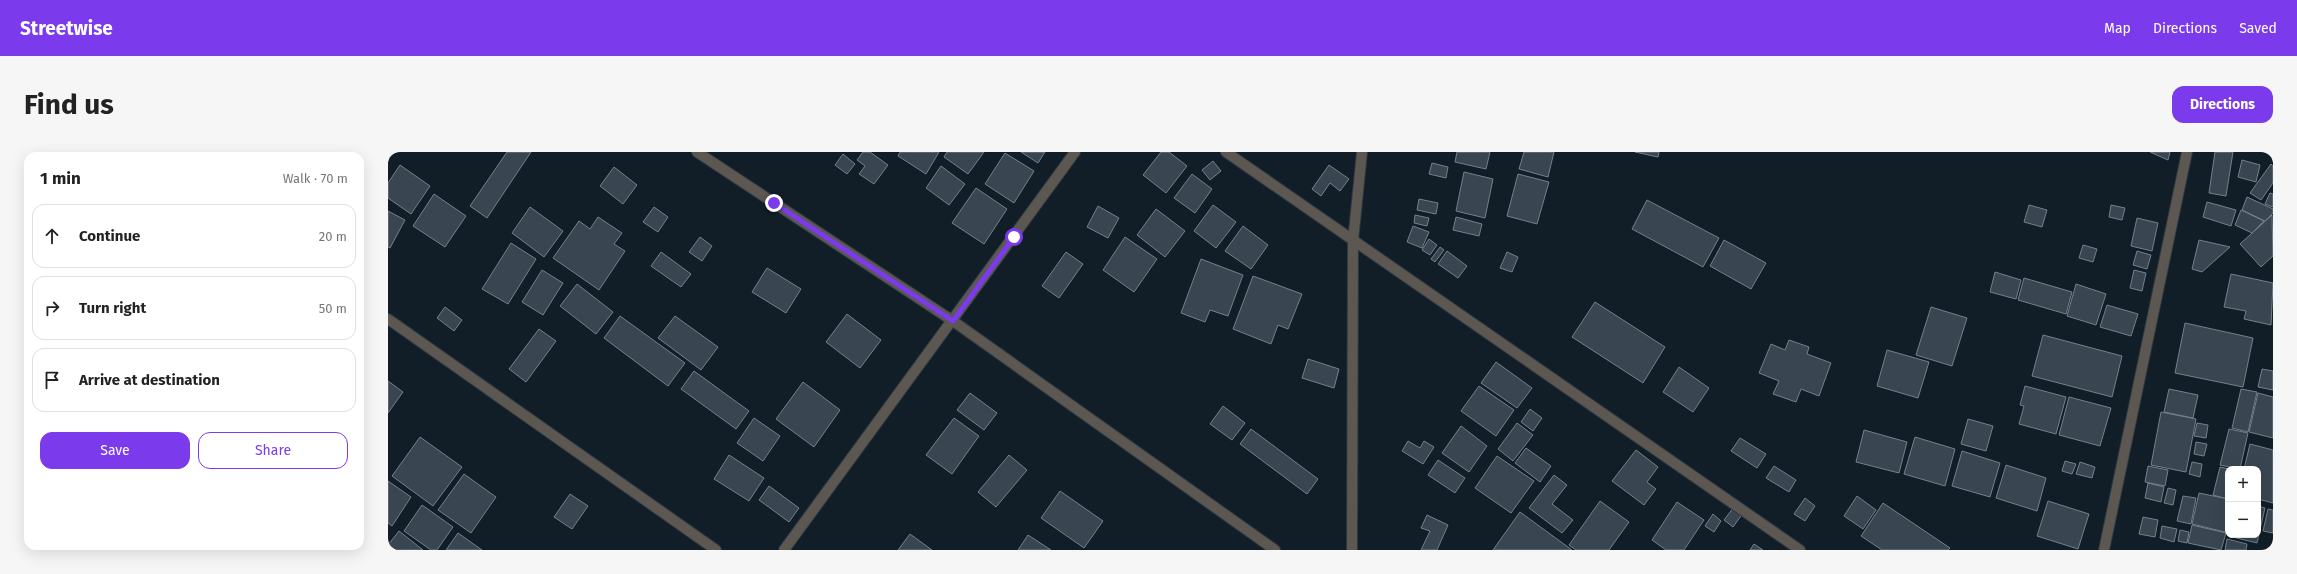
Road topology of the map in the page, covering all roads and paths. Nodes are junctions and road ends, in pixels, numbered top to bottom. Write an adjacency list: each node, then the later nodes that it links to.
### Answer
1 (697, 152): 8 (street)
2 (1075, 152): 8 (street)
3 (1226, 152): 6 (street)
4 (1362, 152): 6 (street)
5 (2188, 152): 14 (street)
6 (1353, 241): 12 (street); 13 (street)
7 (388, 320): 9 (street)
8 (953, 321): 10 (street); 11 (street)
9 (716, 550)
10 (784, 550)
11 (1275, 550)
12 (1352, 550)
13 (1800, 550)
14 (2104, 550)

